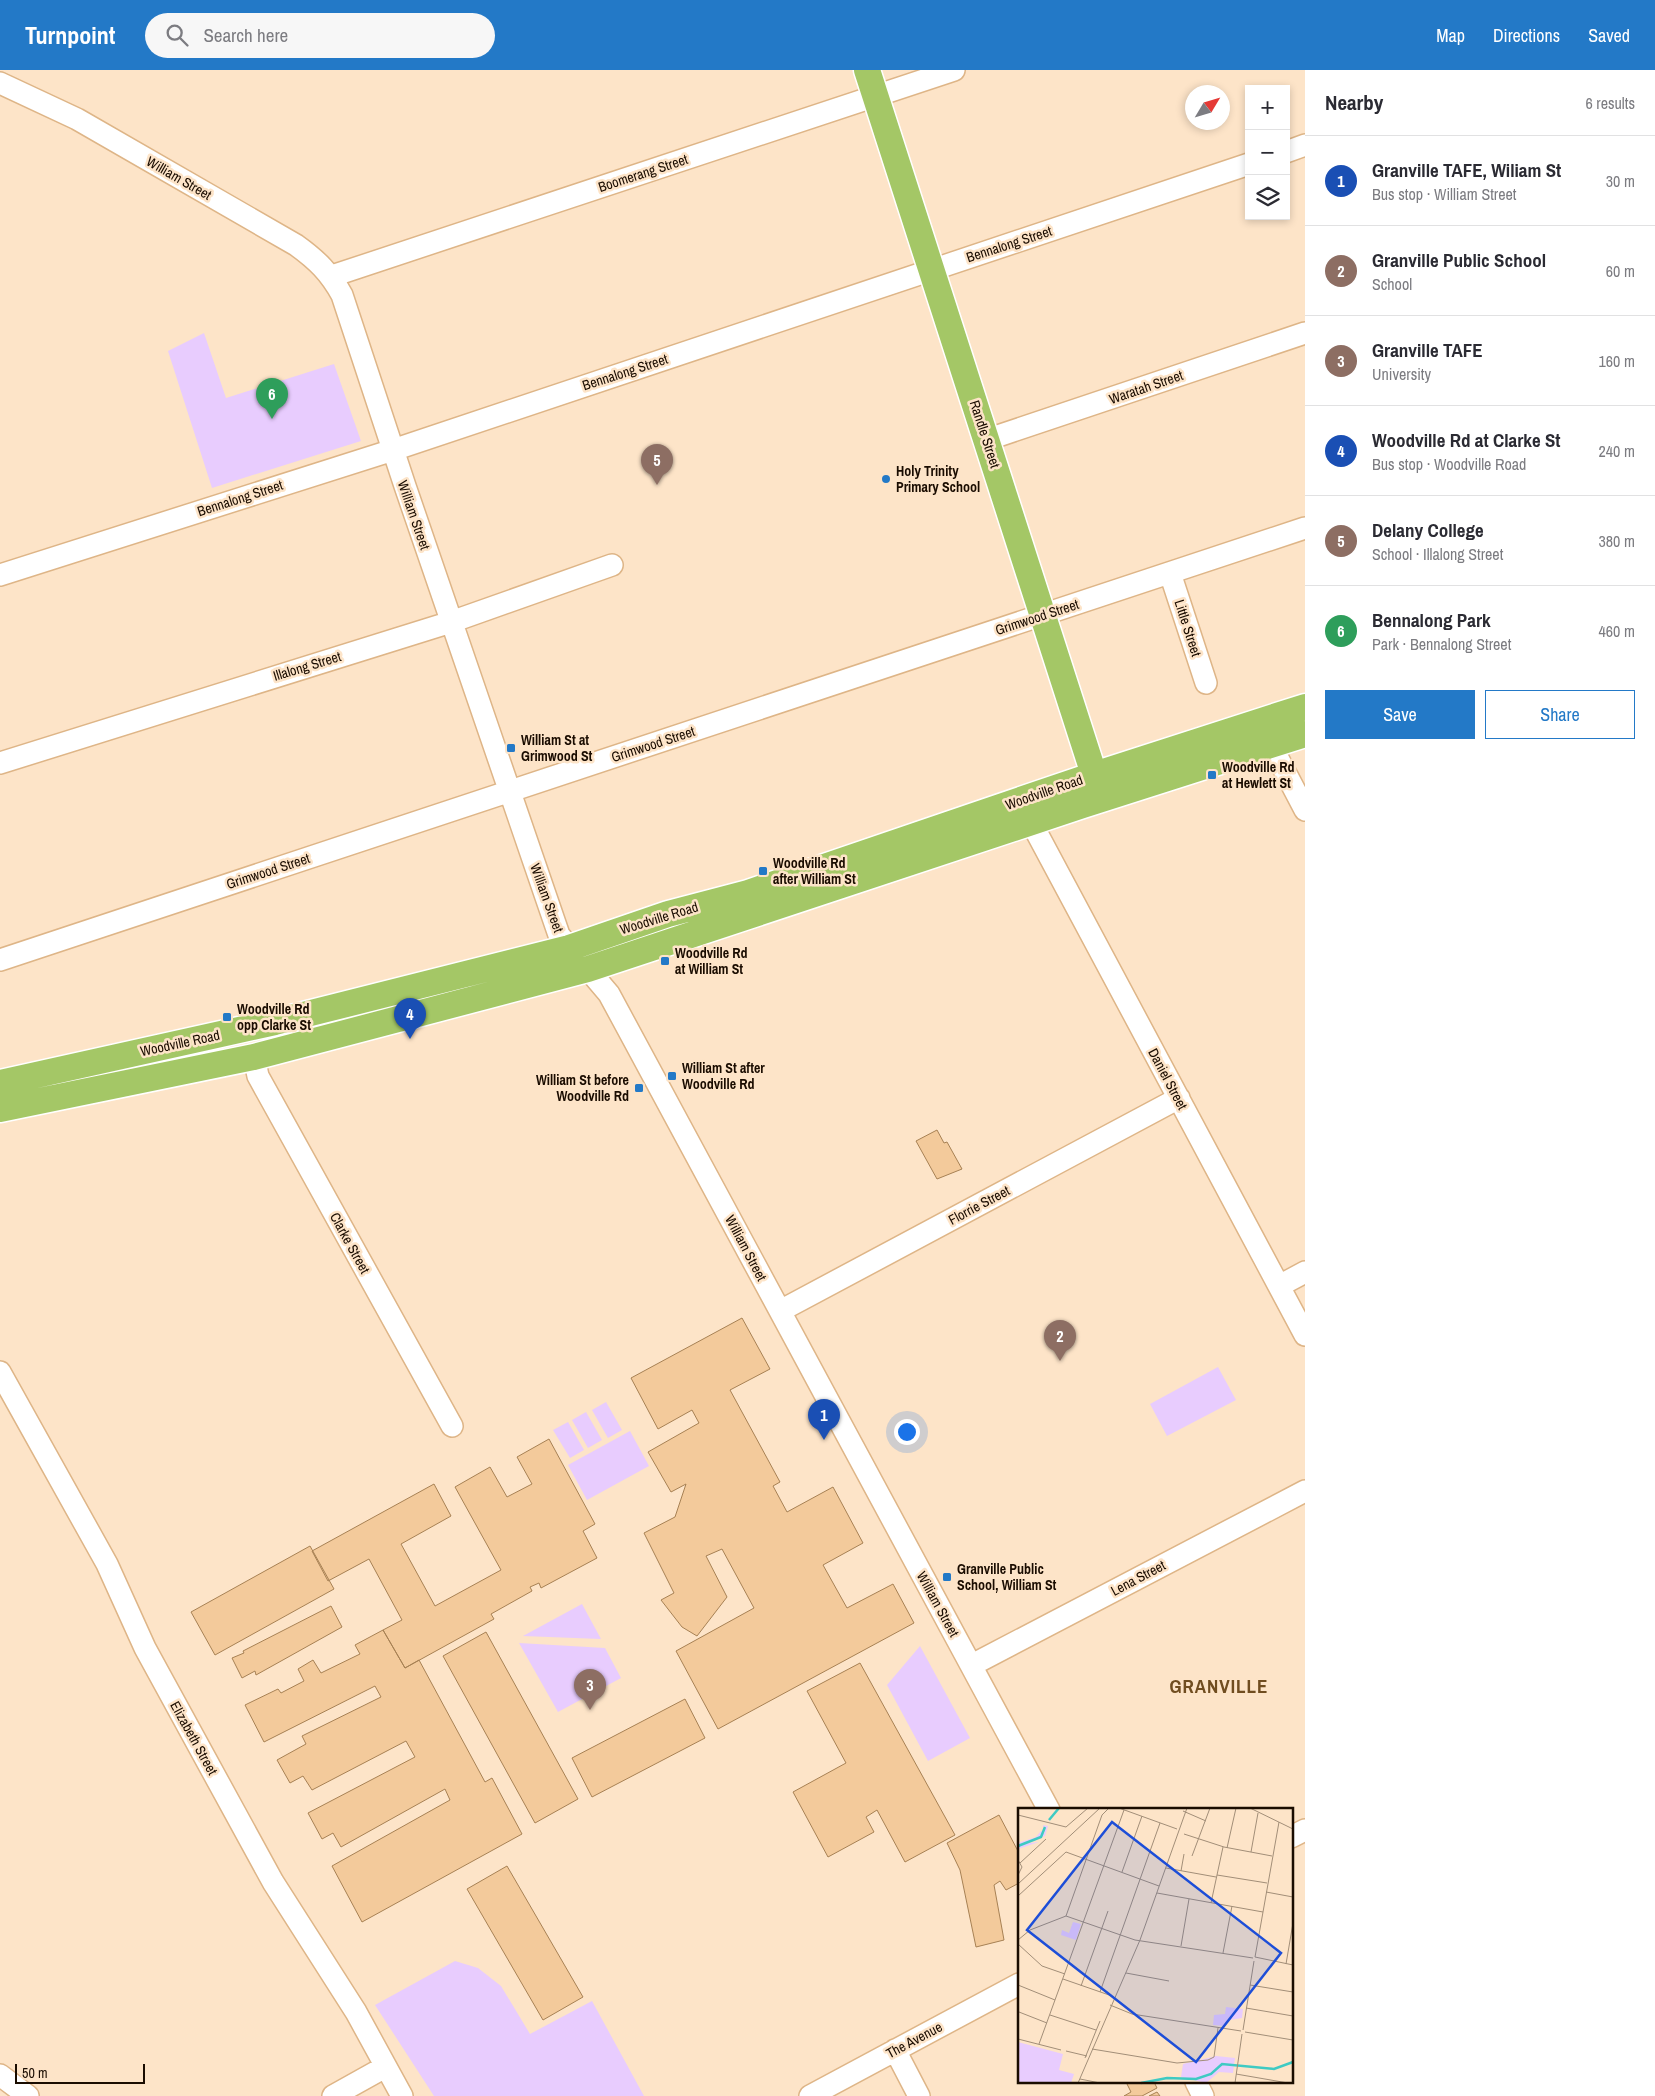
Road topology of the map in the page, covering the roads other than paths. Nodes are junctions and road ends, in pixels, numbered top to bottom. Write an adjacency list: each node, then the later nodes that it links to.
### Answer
1 (867, 70): 4 (main road, Randle Street)
2 (954, 70): 4 (street, Boomerang Street)
3 (0, 83): 9 (street, William Street)
4 (874, 96): 8 (main road, Randle Street); 9 (street, Boomerang Street)
5 (1305, 145): 6 (street)
6 (1290, 151)
7 (1245, 165): 8 (street, Bennalong Street)
8 (931, 270): 11 (main road, Randle Street); 12 (street, Bennalong Street)
9 (332, 276): 12 (street, William Street)
10 (1305, 333): 11 (street, Waratah Street)
11 (986, 440): 17 (main road, Randle Street)
12 (393, 450): 16 (street, Bennalong Street); 18 (street, William Street)
13 (1305, 528): 15 (street, Grimwood Street)
14 (612, 565): 18 (street, Illalong Street)
15 (1170, 573): 17 (street, Grimwood Street); 19 (street, Little Street)
16 (0, 575)
17 (1043, 615): 24 (main road, Randle Street); 25 (street, Grimwood Street)
18 (450, 622): 23 (street, Illalong Street); 25 (street, William Street)
19 (1206, 683)
20 (1305, 707): 24 (main road, Woodville Road)
21 (1305, 734): 22 (main road, Woodville Road)
22 (1271, 745): 24 (main road, Woodville Road); 26 (street)
23 (0, 763)
24 (1098, 787): 27 (main road, Woodville Road); 28 (main road, Woodville Road)
25 (509, 792): 28 (street, William Street); 29 (street, Grimwood Street)
26 (1305, 810)
27 (1031, 822): 30 (main road, Woodville Road); 33 (street, Daniel Street)
28 (569, 948): 30 (street, William Street); 32 (main road, Woodville Road)
29 (0, 960)
30 (588, 969): 31 (main road, Woodville Road); 37 (street, William Street)
31 (254, 1057): 34 (main road, Woodville Road); 40 (street, Clarke Street)
32 (1, 1080)
33 (1178, 1098): 36 (street, Daniel Street); 37 (street, Florrie Street)
34 (0, 1110)
35 (1305, 1272): 36 (street)
36 (1279, 1286): 38 (street, Daniel Street)
37 (780, 1311): 42 (street, William Street)
38 (1305, 1335)
39 (0, 1372): 48 (street, Elizabeth Street)
40 (452, 1426)
41 (1305, 1491): 42 (street, Lena Street)
42 (972, 1665): 43 (street, William Street)
43 (1048, 1808)
44 (1305, 1830): 45 (street)
45 (1292, 1836)
46 (1018, 1985): 47 (street, The Avenue)
47 (895, 2050): 54 (street, The Avenue); 55 (street)
48 (385, 2067): 52 (street); 53 (street, Elizabeth Street)
49 (0, 2075): 51 (street)
50 (1197, 2084): 56 (street)
51 (28, 2096)
52 (333, 2096)
53 (402, 2096)
54 (810, 2096)
55 (919, 2096)
56 (1203, 2096)

